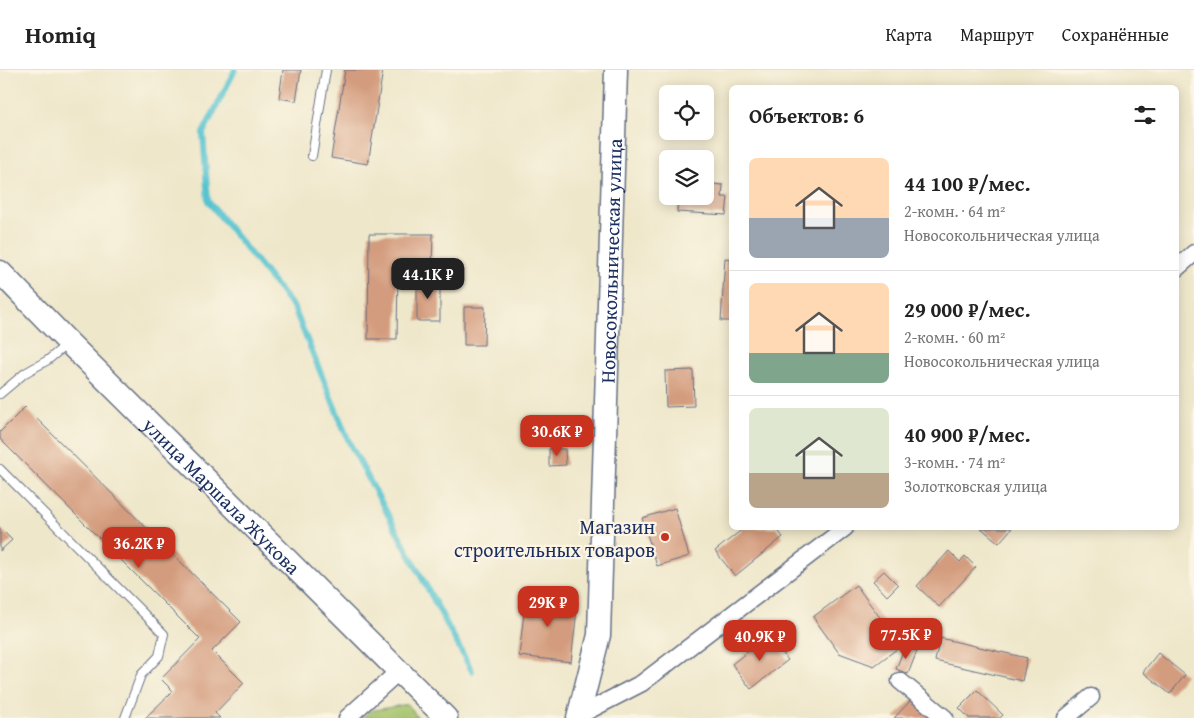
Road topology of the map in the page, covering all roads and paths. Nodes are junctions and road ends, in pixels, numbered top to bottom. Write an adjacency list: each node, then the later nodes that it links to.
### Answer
1 (326, 70): 3 (lane)
2 (616, 70): 14 (main road, Новосокольническая улица)
3 (312, 156)
4 (1194, 253): 5 (street)
5 (1179, 266)
6 (0, 272): 7 (main road, улица Маршала Жукова)
7 (69, 343): 8 (lane); 11 (main road, улица Маршала Жукова)
8 (0, 394)
9 (0, 469): 15 (lane)
10 (842, 530): 14 (street)
11 (398, 672): 16 (street); 17 (main road, улица Маршала Жукова)
12 (900, 682): 18 (street)
13 (1091, 697): 19 (street)
14 (579, 717)
15 (125, 718)
16 (347, 718)
17 (446, 718)
18 (945, 718)
19 (1066, 718)

